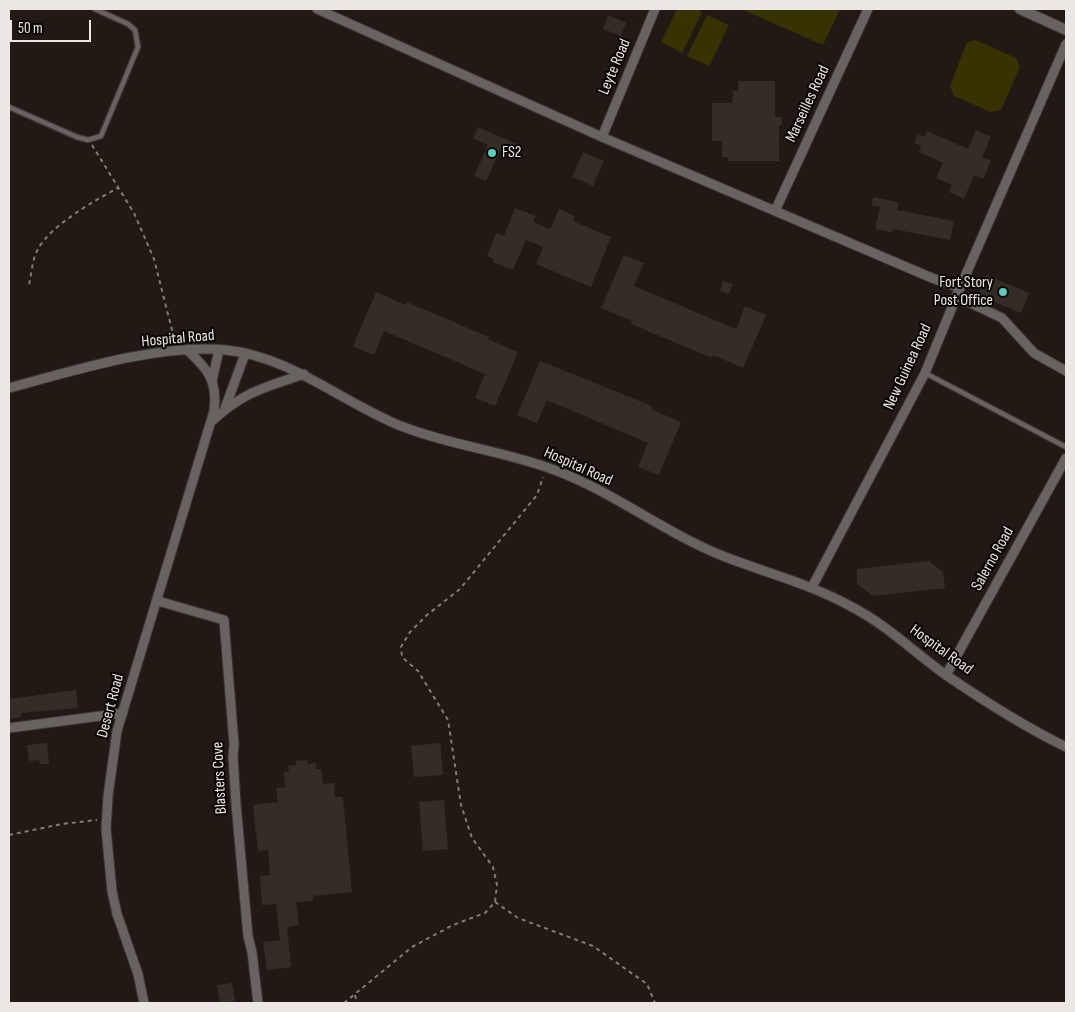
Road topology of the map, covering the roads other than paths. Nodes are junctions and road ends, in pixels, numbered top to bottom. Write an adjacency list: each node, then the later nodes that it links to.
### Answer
1 (96, 9): 8 (lane)
2 (317, 9): 9 (street)
3 (656, 9): 9 (street, Leyte Road)
4 (868, 9): 10 (street, Marseilles Road)
5 (1020, 9): 6 (street)
6 (1066, 30)
7 (1066, 44): 11 (street, New Guinea Road)
8 (9, 107)
9 (602, 136): 10 (street)
10 (775, 211): 11 (street)
11 (958, 292): 15 (street); 16 (street, New Guinea Road)
12 (186, 350): 13 (street, Hospital Road); 18 (street, Desert Road); 19 (street, Hospital Road)
13 (220, 350): 14 (street, Hospital Road); 18 (street, Desert Road)
14 (245, 354): 17 (street, Hospital Road); 20 (street)
15 (1066, 371)
16 (925, 373): 22 (lane); 24 (street, New Guinea Road)
17 (304, 374): 20 (street); 24 (street, Hospital Road)
18 (212, 381): 21 (street, Desert Road)
19 (9, 388)
20 (224, 410): 21 (street)
21 (211, 422): 25 (street, Desert Road)
22 (1066, 446)
23 (1066, 458): 26 (street, Salerno Road)
24 (812, 587): 26 (street, Hospital Road)
25 (158, 601): 27 (street, Desert Road); 31 (street, Blasters Cove)
26 (946, 675): 29 (street, Hospital Road)
27 (123, 713): 28 (street); 30 (street, Desert Road)
28 (9, 728)
29 (1066, 746)
30 (144, 1003)
31 (258, 1003)

